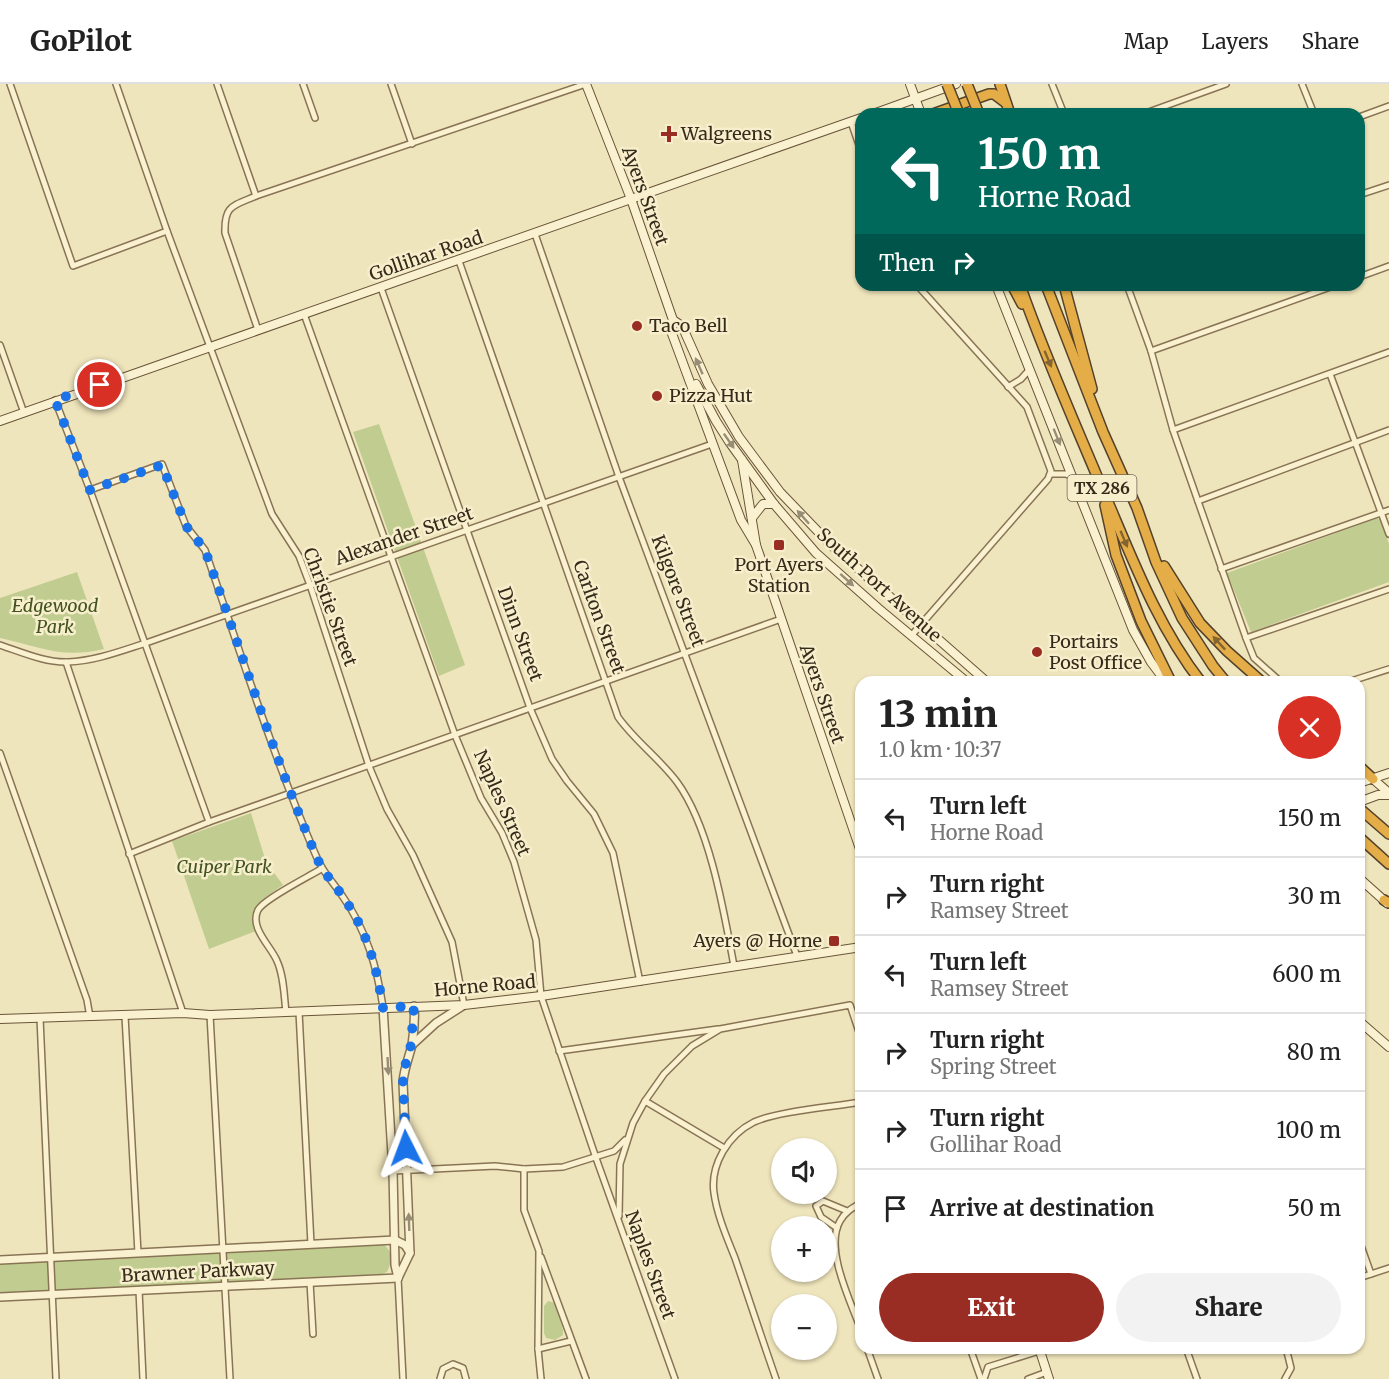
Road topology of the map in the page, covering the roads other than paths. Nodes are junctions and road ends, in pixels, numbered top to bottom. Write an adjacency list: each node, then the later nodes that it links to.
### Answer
1 (10, 84): 37 (street)
2 (116, 84): 37 (street, Christie Street)
3 (217, 84): 35 (street)
4 (303, 84): 28 (street)
5 (391, 84): 32 (street)
6 (586, 84): 32 (street); 36 (main road, Ayers Street)
7 (910, 84): 15 (main road)
8 (947, 84): 21 (highway, bridge)
9 (956, 84): 15 (main road)
10 (968, 84): 22 (highway, bridge)
11 (1000, 84): 16 (highway)
12 (1052, 84): 24 (street)
13 (1226, 84): 25 (street)
14 (1302, 84): 26 (street)
15 (915, 99): 18 (main road); 19 (main road)
16 (1006, 103): 20 (highway); 23 (highway)
17 (1389, 106): 27 (street)
18 (890, 108)
19 (919, 108)
20 (950, 108)
21 (957, 108)
22 (977, 108)
23 (1008, 108)
24 (1062, 108)
25 (1160, 108)
26 (1312, 108)
27 (1365, 115)
28 (315, 118)
29 (855, 120): 30 (main road, Gollihar Road)
30 (851, 122): 31 (street); 36 (main road, Gollihar Road)
31 (855, 134)
32 (412, 144): 35 (street)
33 (1389, 184): 34 (street)
34 (1365, 193)
35 (256, 196): 53 (street)
36 (631, 199): 38 (main road, Gollihar Road); 52 (main road, Ayers Street)
37 (167, 231): 56 (street, Christie Street)
38 (535, 234): 39 (main road, Gollihar Road); 74 (street, Kilgore Street)
39 (459, 261): 42 (main road, Gollihar Road); 79 (street, Carlton Street)
40 (1389, 266): 41 (street)
41 (1365, 275)
42 (381, 288): 51 (main road, Gollihar Road); 84 (street, Dinn Street)
43 (922, 291): 62 (street)
44 (998, 291): 60 (main road)
45 (1015, 291): 54 (highway)
46 (1022, 291): 54 (highway, TX 286)
47 (1048, 291): 68 (highway, TX 286)
48 (1066, 291): 68 (highway)
49 (1128, 291): 57 (street)
50 (1319, 291): 57 (street)
51 (304, 314): 53 (main road, Gollihar Road); 88 (street, Naples Street)
52 (673, 320): 59 (main road, Ayers Street); 71 (main road, Ayers Street, one-way to 52)
53 (258, 330): 56 (main road, Gollihar Road)
54 (1037, 334): 76 (highway, TX 286, one-way to 76)
55 (0, 345): 64 (street)
56 (211, 347): 63 (main road, Gollihar Road); 90 (street, Christie Street)
57 (1151, 351): 66 (street)
58 (1389, 352): 61 (street)
59 (680, 353): 70 (main road, Ayers Street); 72 (main road, South Port Avenue, one-way to 72)
60 (1029, 369): 62 (street); 75 (main road, one-way to 75)
61 (1330, 374): 66 (street); 69 (street)
62 (1008, 387): 73 (street)
63 (55, 400): 64 (main road, Gollihar Road); 77 (street)
64 (24, 413): 65 (main road, Gollihar Road)
65 (0, 421)
66 (1173, 430): 78 (street)
67 (1389, 430): 69 (street)
68 (1103, 432): 86 (highway, TX 286)
69 (1356, 442): 78 (street); 82 (street)
70 (712, 444): 74 (street, Alexander Street); 87 (main road, Ayers Street)
71 (750, 452): 94 (main road, South Port Avenue, one-way to 71)
72 (742, 459): 80 (main road, South Port Avenue); 83 (main road, Ayers Street)
73 (1051, 474): 75 (street); 94 (street)
74 (619, 477): 79 (street, Alexander Street); 99 (street, Kilgore Street)
75 (1073, 478): 104 (main road)
76 (1101, 484): 105 (highway); 106 (highway, TX 286, one-way to 106)
77 (90, 490): 92 (street); 97 (street)
78 (1198, 501): 89 (street)
79 (542, 502): 84 (street, Alexander Street); 111 (street, Carlton Street)
80 (774, 504): 83 (main road); 95 (main road, South Port Avenue, one-way to 95)
81 (1389, 510): 82 (street)
82 (1381, 513): 85 (street); 89 (street)
83 (752, 518): 87 (main road, Ayers Street)
84 (467, 530): 88 (street, Alexander Street); 112 (street, Dinn Street)
85 (1389, 534)
86 (1150, 544): 107 (highway, TX 286); 108 (highway, one-way to 86)
87 (756, 545): 93 (main road, Ayers Street)
88 (392, 556): 90 (street, Alexander Street); 113 (street, Naples Street)
89 (1221, 569): 96 (street)
90 (310, 585): 92 (street, Alexander Street); 115 (street, Christie Street)
91 (1389, 589): 96 (street)
92 (228, 614): 97 (street, Alexander Street); 120 (street)
93 (781, 619): 99 (street); 126 (main road, Ayers Street)
94 (921, 624): 95 (street); 103 (main road, South Port Avenue)
95 (911, 636): 102 (main road, South Port Avenue)
96 (1246, 638): 109 (street)
97 (146, 643): 100 (street, Alexander Street); 124 (street)
98 (0, 645): 100 (street, Alexander Street)
99 (686, 654): 111 (street); 134 (street, Kilgore Street)
100 (66, 662): 128 (street)
101 (1389, 669): 110 (street)
102 (960, 676)
103 (980, 676)
104 (1162, 676)
105 (1168, 676)
106 (1197, 676)
107 (1221, 676)
108 (1255, 676)
109 (1274, 676)
110 (1365, 677)
111 (607, 681): 112 (street); 135 (street, Carlton Street)
112 (530, 708): 113 (street); 136 (street, Dinn Street)
113 (455, 735): 115 (street); 137 (street, Naples Street)
114 (0, 753): 146 (street)
115 (369, 766): 120 (street); 138 (street, Christie Street)
116 (1365, 772): 118 (highway)
117 (1389, 773): 118 (main road)
118 (1373, 779): 119 (main road); 121 (main road)
119 (1365, 781)
120 (290, 794): 124 (street); 130 (street)
121 (1389, 794): 122 (main road)
122 (1365, 800)
123 (1365, 813): 125 (highway)
124 (209, 822): 128 (street)
125 (1388, 834)
126 (855, 835)
127 (1365, 843): 129 (highway)
128 (129, 854): 143 (street)
129 (1389, 864)
130 (321, 869): 140 (street); 141 (street)
131 (1365, 883): 132 (main road)
132 (1387, 903)
133 (855, 948): 134 (main road, Horne Road)
134 (797, 957): 135 (main road, Horne Road)
135 (734, 966): 136 (main road, Horne Road)
136 (640, 982): 137 (main road, Horne Road)
137 (541, 996): 138 (main road, Horne Road); 154 (street, Naples Street)
138 (464, 1005): 139 (main road, Horne Road); 152 (street)
139 (414, 1006): 140 (main road, Horne Road); 152 (street)
140 (383, 1008): 142 (main road, Horne Road); 162 (street, one-way to 162)
141 (286, 1012): 142 (main road, Horne Road); 144 (main road, Horne Road)
142 (299, 1012): 169 (street)
143 (183, 1013): 144 (main road, Horne Road); 145 (main road, Horne Road)
144 (210, 1015): 170 (street)
145 (125, 1016): 146 (main road, Horne Road); 172 (street)
146 (90, 1017): 147 (main road, Horne Road)
147 (40, 1018): 148 (main road, Horne Road); 174 (street)
148 (0, 1019)
149 (855, 1020): 151 (street)
150 (1365, 1026): 153 (main road)
151 (720, 1029): 154 (street); 155 (street)
152 (411, 1045): 161 (street)
153 (1389, 1047)
154 (560, 1052): 159 (street, Naples Street)
155 (645, 1101): 157 (street); 158 (street)
156 (855, 1103): 158 (street)
157 (627, 1139): 159 (street); 166 (street)
158 (724, 1148): 207 (street)
159 (596, 1158): 160 (street); 166 (street, Naples Street)
160 (524, 1169): 161 (street); 171 (street)
161 (407, 1170): 162 (street); 173 (street, one-way to 161)
162 (393, 1171): 168 (street)
163 (855, 1206): 164 (street)
164 (847, 1211): 165 (street); 167 (street)
165 (821, 1216)
166 (619, 1221): 206 (street, Naples Street)
167 (837, 1228)
168 (395, 1240): 169 (street, Brawner Parkway); 173 (street); 181 (street)
169 (311, 1244): 170 (street, Brawner Parkway)
170 (224, 1249): 172 (street, Brawner Parkway); 183 (street)
171 (539, 1251): 189 (street); 190 (street)
172 (138, 1253): 174 (street, Brawner Parkway)
173 (410, 1253): 181 (street)
174 (50, 1257): 176 (street, Brawner Parkway); 185 (street)
175 (1365, 1257): 179 (street)
176 (0, 1260)
177 (837, 1261): 187 (street)
178 (1389, 1268): 179 (street)
179 (1371, 1274): 180 (street)
180 (1365, 1276)
181 (398, 1278): 182 (street, Brawner Parkway); 201 (street)
182 (310, 1282): 183 (street, Brawner Parkway); 188 (street)
183 (225, 1286): 184 (street, Brawner Parkway); 200 (street)
184 (139, 1290): 185 (street, Brawner Parkway); 199 (street)
185 (52, 1294): 186 (street, Brawner Parkway); 198 (street)
186 (0, 1297)
187 (855, 1313)
188 (314, 1334)
189 (571, 1341): 190 (street); 205 (street)
190 (538, 1349): 204 (street)
191 (869, 1354): 208 (street)
192 (972, 1354): 209 (street)
193 (1027, 1354): 209 (street)
194 (1040, 1354): 197 (main road)
195 (1188, 1354): 211 (street)
196 (1288, 1354): 212 (street)
197 (1048, 1376): 210 (street)
198 (56, 1379)
199 (143, 1379)
200 (230, 1379)
201 (403, 1379)
202 (440, 1379): 203 (street)
203 (466, 1379)
204 (541, 1379)
205 (586, 1379)
206 (675, 1379)
207 (776, 1379)
208 (878, 1379)
209 (982, 1379)
210 (1028, 1379)
211 (1197, 1379)
212 (1285, 1379)

